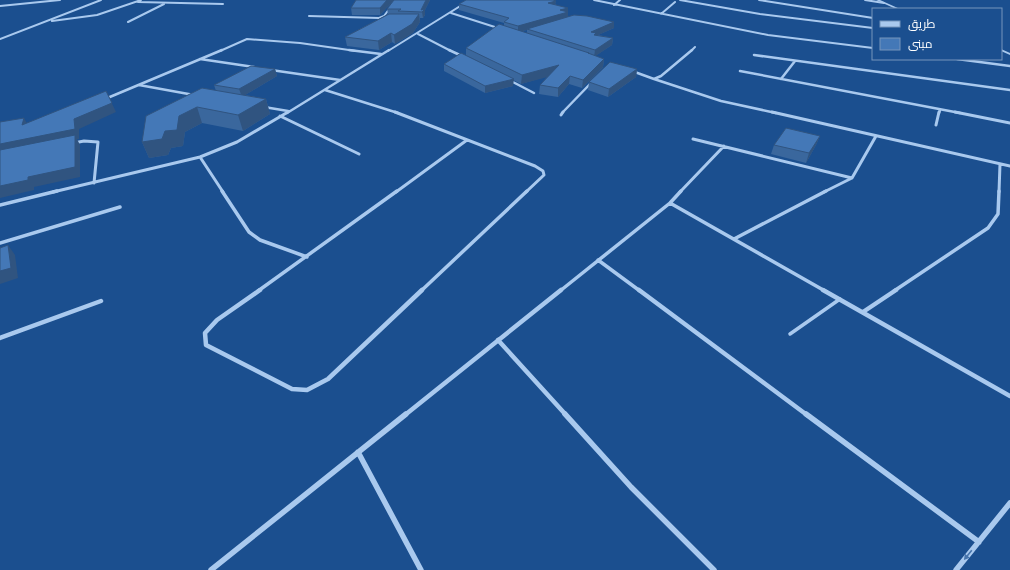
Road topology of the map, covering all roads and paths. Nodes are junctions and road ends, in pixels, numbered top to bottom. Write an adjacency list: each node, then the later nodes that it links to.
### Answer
1 (12, 0): 18 (street)
2 (60, 0): 13 (street)
3 (101, 0): 30 (street)
4 (141, 0): 14 (street)
5 (396, 0): 28 (street)
6 (470, 0): 24 (street)
7 (594, 0): 20 (street)
8 (620, 0): 20 (street)
9 (680, 0): 32 (street)
10 (759, 0): 27 (street)
11 (865, 0): 17 (street)
12 (877, 0): 17 (street)
13 (49, 1): 18 (street)
14 (135, 2): 16 (street); 30 (street)
15 (675, 2): 25 (street)
16 (166, 3): 19 (street); 31 (street)
17 (884, 3): 22 (street)
18 (15, 4): 21 (street); 23 (street)
19 (223, 4)
20 (614, 4): 25 (street)
21 (0, 6)
22 (896, 8)
23 (0, 9)
24 (451, 13): 33 (street); 34 (street)
25 (661, 14): 37 (street)
26 (309, 16): 28 (street)
27 (872, 18)
28 (372, 19): 29 (street)
29 (386, 19)
30 (47, 21): 35 (street)
31 (128, 22)
32 (872, 28)
33 (499, 29)
34 (418, 34): 38 (street); 40 (street)
35 (0, 39)
36 (695, 47): 50 (street)
37 (872, 48)
38 (382, 54): 41 (street); 52 (street)
39 (754, 55): 42 (street)
40 (466, 58)
41 (199, 59): 45 (street); 54 (street)
42 (795, 60): 51 (street); 56 (street)
43 (965, 60): 44 (street)
44 (1010, 66)
45 (262, 68)
46 (270, 69): 52 (street)
47 (632, 71): 50 (street)
48 (740, 72): 51 (street)
49 (507, 79): 57 (street)
50 (654, 79): 67 (street)
51 (781, 79): 61 (street)
52 (340, 80): 55 (street)
53 (593, 81): 63 (street)
54 (139, 85): 58 (street); 59 (street)
55 (325, 90): 62 (street); 69 (street)
56 (1010, 90)
57 (534, 93)
58 (198, 96)
59 (103, 100)
60 (258, 106): 62 (street)
61 (940, 110): 65 (street); 66 (street)
62 (289, 111): 64 (street)
63 (561, 115)
64 (280, 116): 72 (street); 73 (street)
65 (1010, 123)
66 (936, 126)
67 (876, 136): 74 (street); 76 (street)
68 (693, 139): 71 (street)
69 (467, 140): 83 (street); 83 (street)
70 (69, 144): 77 (street)
71 (724, 146): 76 (street); 78 (street)
72 (358, 154)
73 (200, 157): 77 (street); 83 (street)
74 (1000, 164): 75 (street); 87 (street)
75 (1010, 166)
76 (852, 178): 81 (street)
77 (94, 182): 79 (street)
78 (670, 202): 81 (street); 84 (street)
79 (0, 205)
80 (120, 207): 82 (street)
81 (734, 239): 85 (street)
82 (0, 243)
83 (307, 257)
84 (598, 260): 90 (street); 94 (street)
85 (840, 299): 87 (street); 88 (lane)
86 (101, 301): 89 (street)
87 (863, 312): 91 (street)
88 (790, 334)
89 (0, 338)
90 (498, 340): 92 (street); 97 (street)
91 (1010, 396)
92 (358, 452): 95 (street); 96 (street)
93 (1010, 503): 94 (street)
94 (978, 542): 98 (street, one-way to 98)
95 (211, 570)
96 (421, 570)
97 (714, 570)
98 (956, 570)

